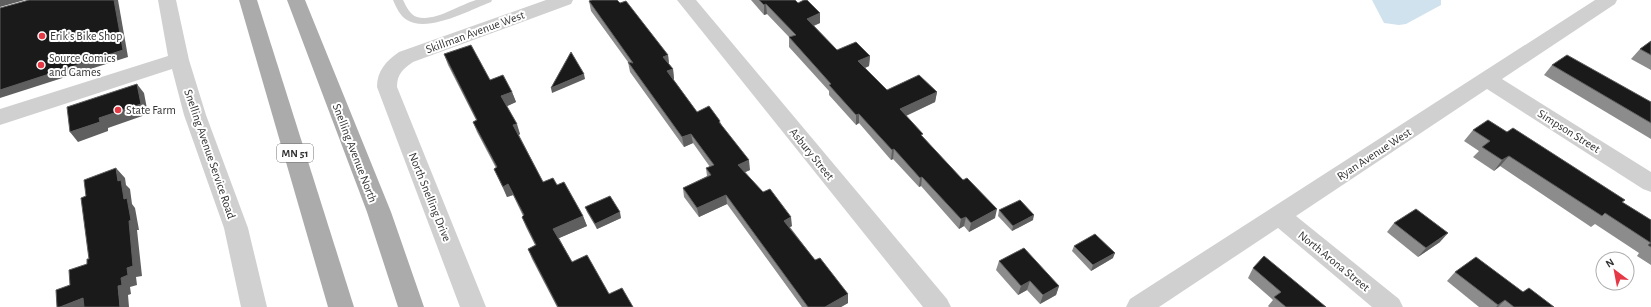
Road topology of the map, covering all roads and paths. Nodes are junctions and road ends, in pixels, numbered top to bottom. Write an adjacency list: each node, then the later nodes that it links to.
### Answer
1 (167, 0): 9 (street, Snelling Avenue Service Road)
2 (248, 0): 16 (main road, MN 51)
3 (296, 0): 17 (main road, Snelling Avenue North)
4 (398, 0): 5 (lane)
5 (487, 0)
6 (564, 0): 10 (street, Skillman Avenue West)
7 (686, 0): 19 (street, Asbury Street)
8 (1608, 0): 11 (street, Ryan Avenue West)
9 (179, 60): 12 (street); 15 (street, Snelling Avenue Service Road)
10 (388, 79): 18 (street, North Snelling Drive)
11 (1488, 80): 13 (street, Simpson Street); 14 (street, Ryan Avenue West)
12 (0, 118)
13 (1651, 182)
14 (1279, 216): 20 (street, Ryan Avenue West); 21 (street, North Arona Street)
15 (254, 307)
16 (341, 307)
17 (411, 307)
18 (473, 307)
19 (938, 307)
20 (1139, 307)
21 (1390, 307)

